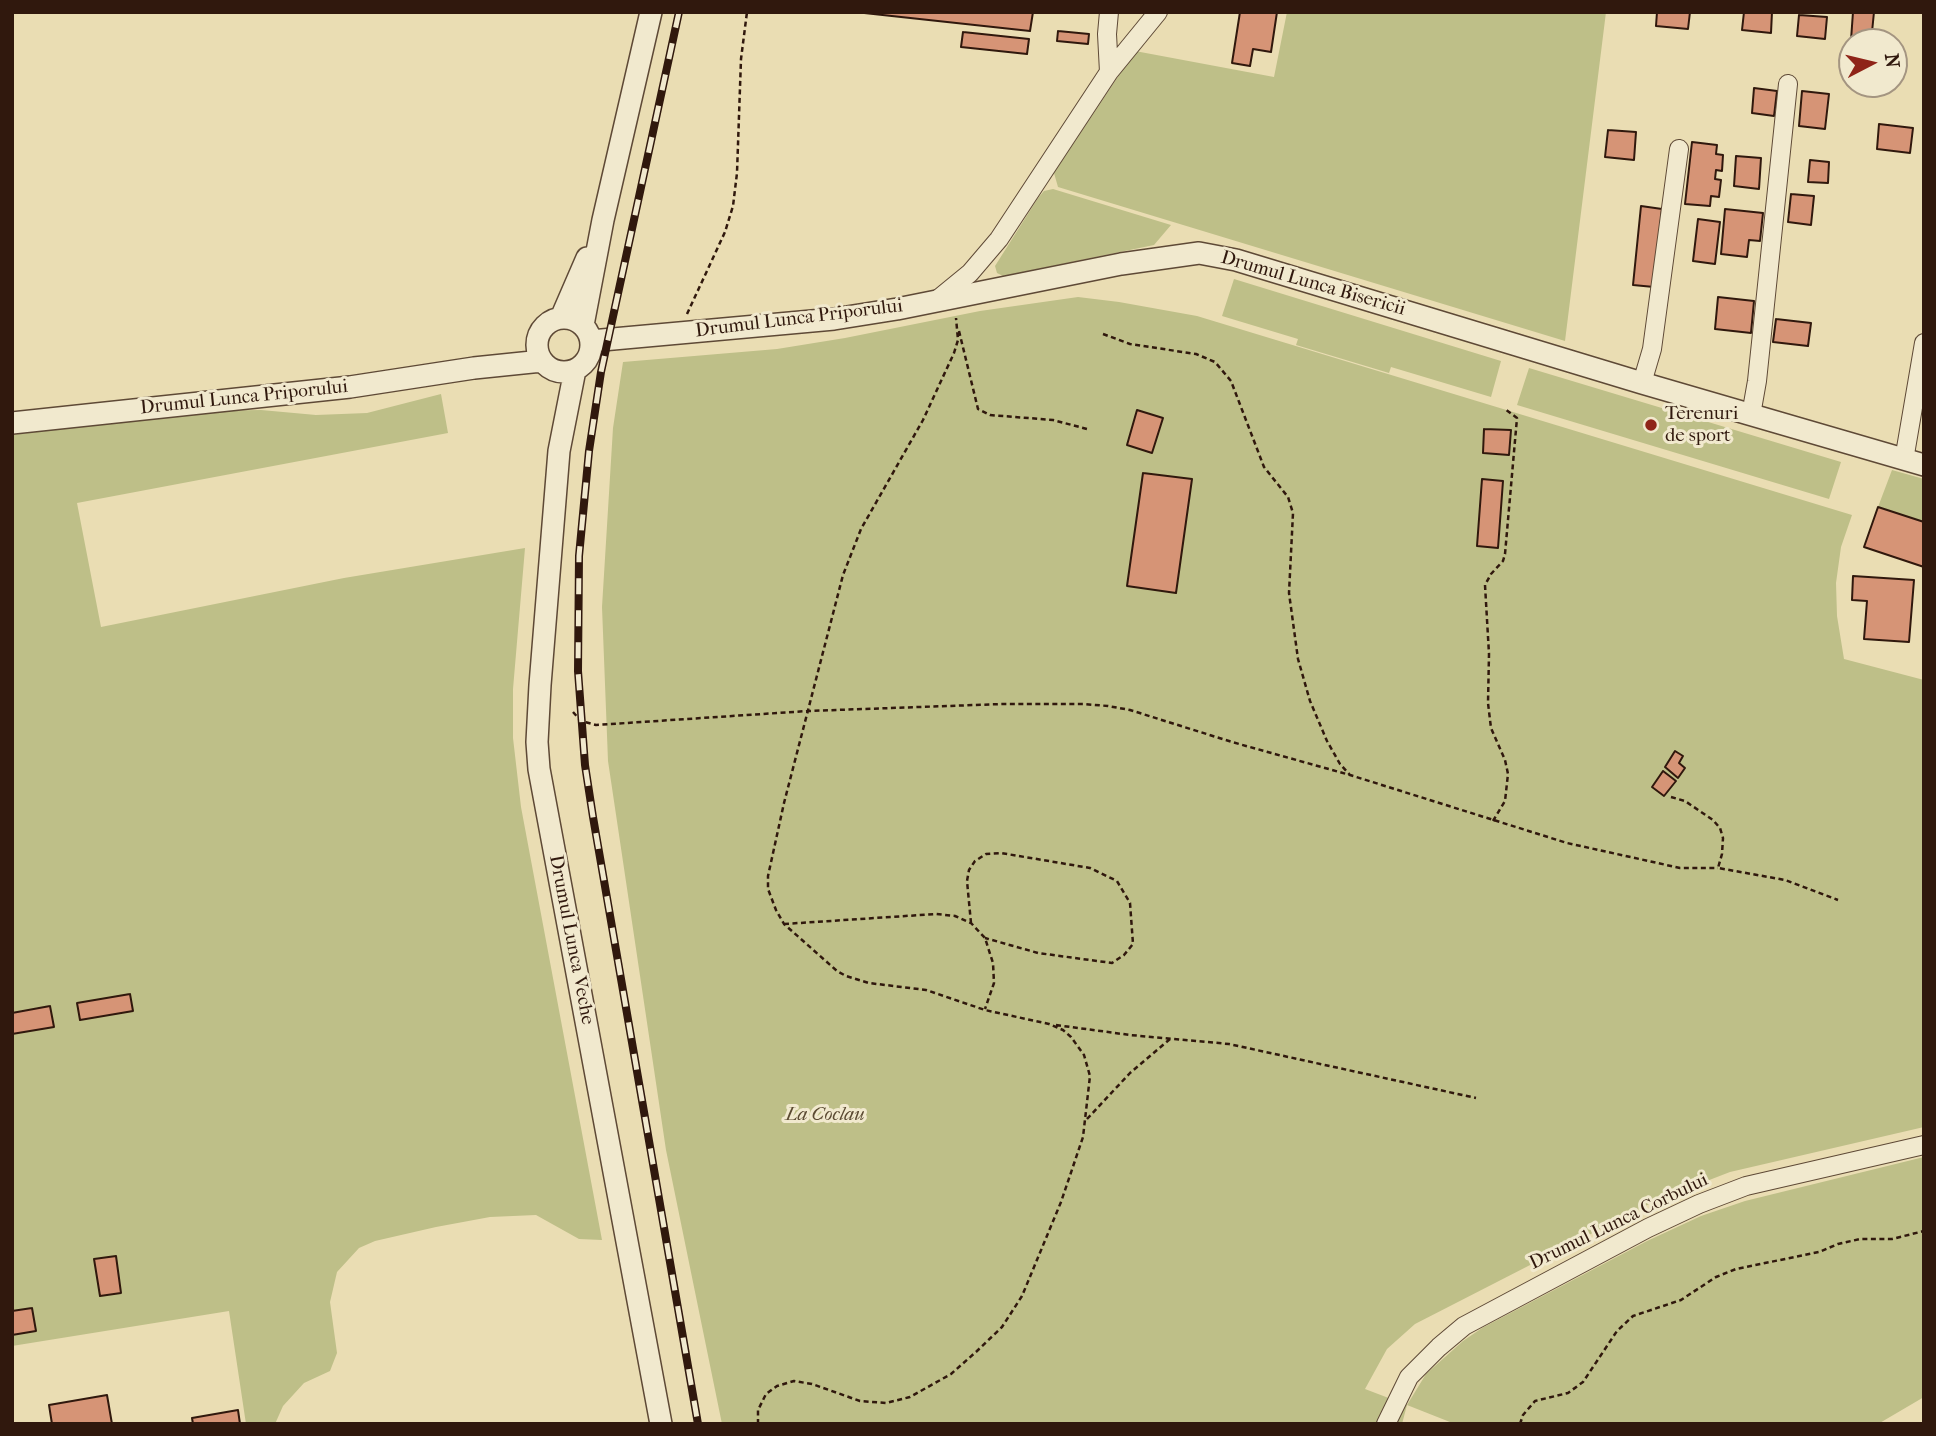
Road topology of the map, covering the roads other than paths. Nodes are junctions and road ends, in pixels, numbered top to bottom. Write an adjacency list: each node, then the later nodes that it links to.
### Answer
1 (651, 12): 7 (street)
2 (1109, 12): 4 (street)
3 (1158, 12): 4 (street, Drumul Lunca Priporului)
4 (1109, 72): 8 (street, Drumul Lunca Priporului)
5 (1788, 84): 17 (street)
6 (1679, 149): 16 (street)
7 (603, 220): 9 (street); 10 (street)
8 (935, 301): 10 (street, Drumul Lunca Priporului); 16 (street, Drumul Lunca Bisericii)
9 (561, 317): 10 (street); 11 (street)
10 (587, 333): 15 (street)
11 (538, 339): 13 (street); 14 (street, Drumul Lunca Priporului)
12 (1924, 343): 20 (street)
13 (548, 365): 14 (street, Drumul Lunca Priporului); 15 (street); 19 (street, Drumul Lunca Veche)
14 (474, 368): 18 (street, Drumul Lunca Priporului)
15 (575, 370): 19 (street, Drumul Lunca Veche)
16 (1642, 383): 17 (street, Drumul Lunca Bisericii)
17 (1751, 415): 20 (street, Drumul Lunca Bisericii)
18 (12, 423)
19 (559, 451): 22 (street, Drumul Lunca Veche)
20 (1914, 462)
21 (1924, 1145): 23 (street, Drumul Lunca Corbului)
22 (661, 1424)
23 (1386, 1424)

